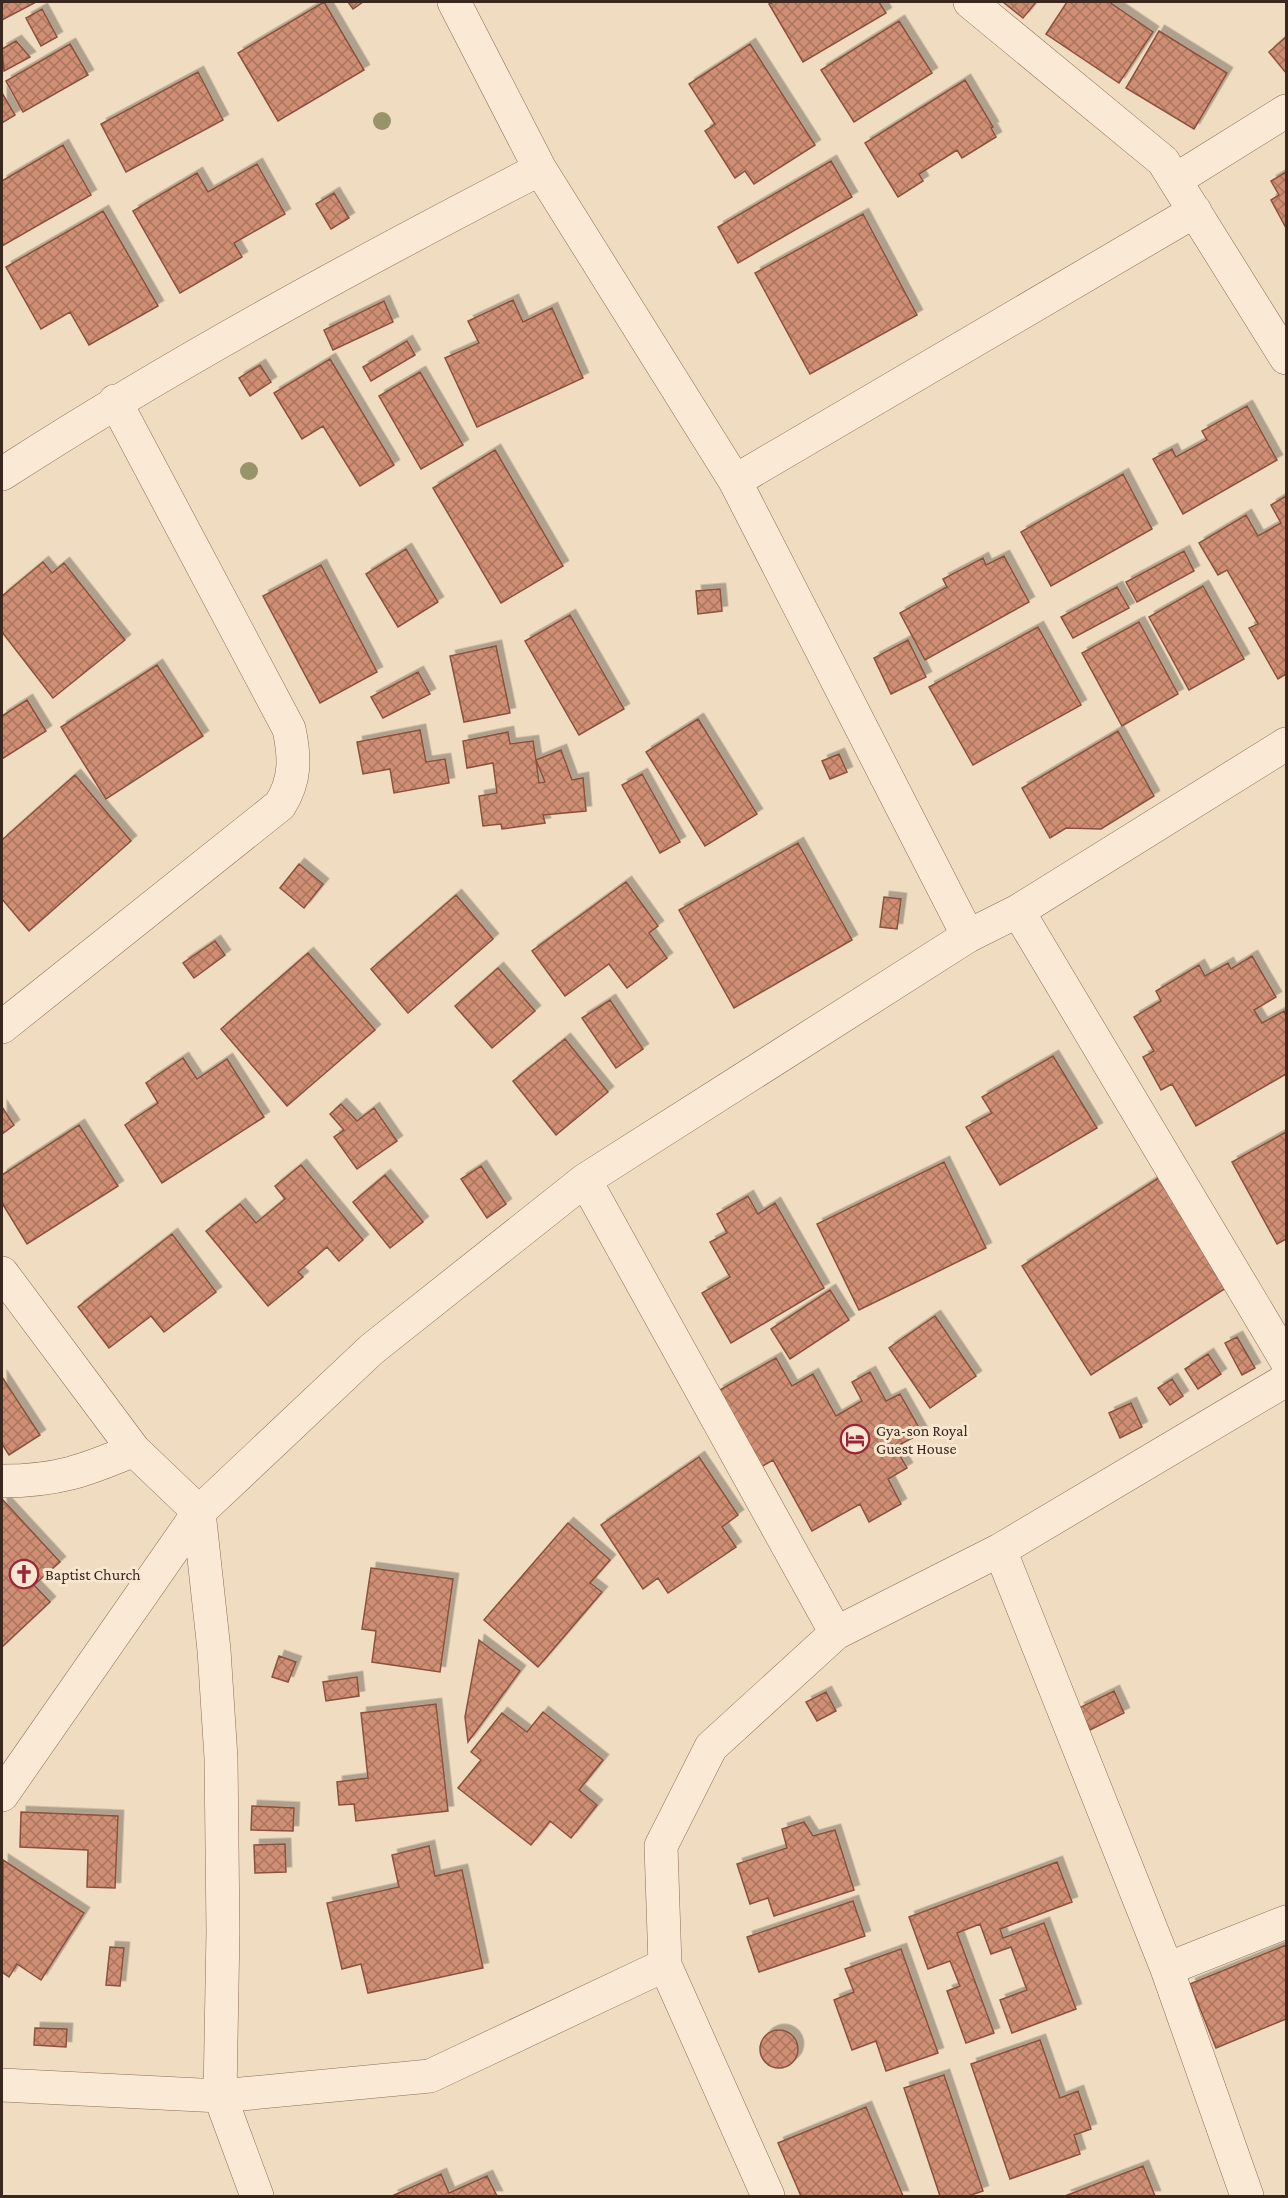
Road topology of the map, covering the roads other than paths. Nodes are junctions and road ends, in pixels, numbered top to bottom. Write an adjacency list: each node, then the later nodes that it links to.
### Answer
1 (454, 2): 4 (street)
2 (970, 2): 5 (street)
3 (1287, 111): 5 (street)
4 (540, 169): 8 (street); 10 (street)
5 (1177, 179): 6 (street)
6 (1195, 211): 7 (street); 10 (street)
7 (1287, 358)
8 (115, 401): 9 (street); 14 (street)
9 (2, 474)
10 (735, 481): 13 (street)
11 (1287, 744): 12 (street)
12 (1018, 911): 13 (street); 17 (street)
13 (968, 936): 15 (street)
14 (2, 1027)
15 (585, 1180): 21 (street); 23 (street)
16 (2, 1273): 19 (street)
17 (1287, 1360)
18 (1287, 1380): 22 (street)
19 (134, 1450): 20 (street); 21 (street)
20 (2, 1481)
21 (199, 1512): 24 (street); 29 (street)
22 (1000, 1550): 23 (street); 27 (street)
23 (836, 1633): 26 (street)
24 (2, 1795)
25 (1287, 1922): 27 (street)
26 (665, 1965): 29 (street); 31 (street)
27 (1167, 1969): 32 (street)
28 (2, 2085): 29 (street)
29 (220, 2096): 30 (street)
30 (256, 2196)
31 (768, 2196)
32 (1247, 2196)

